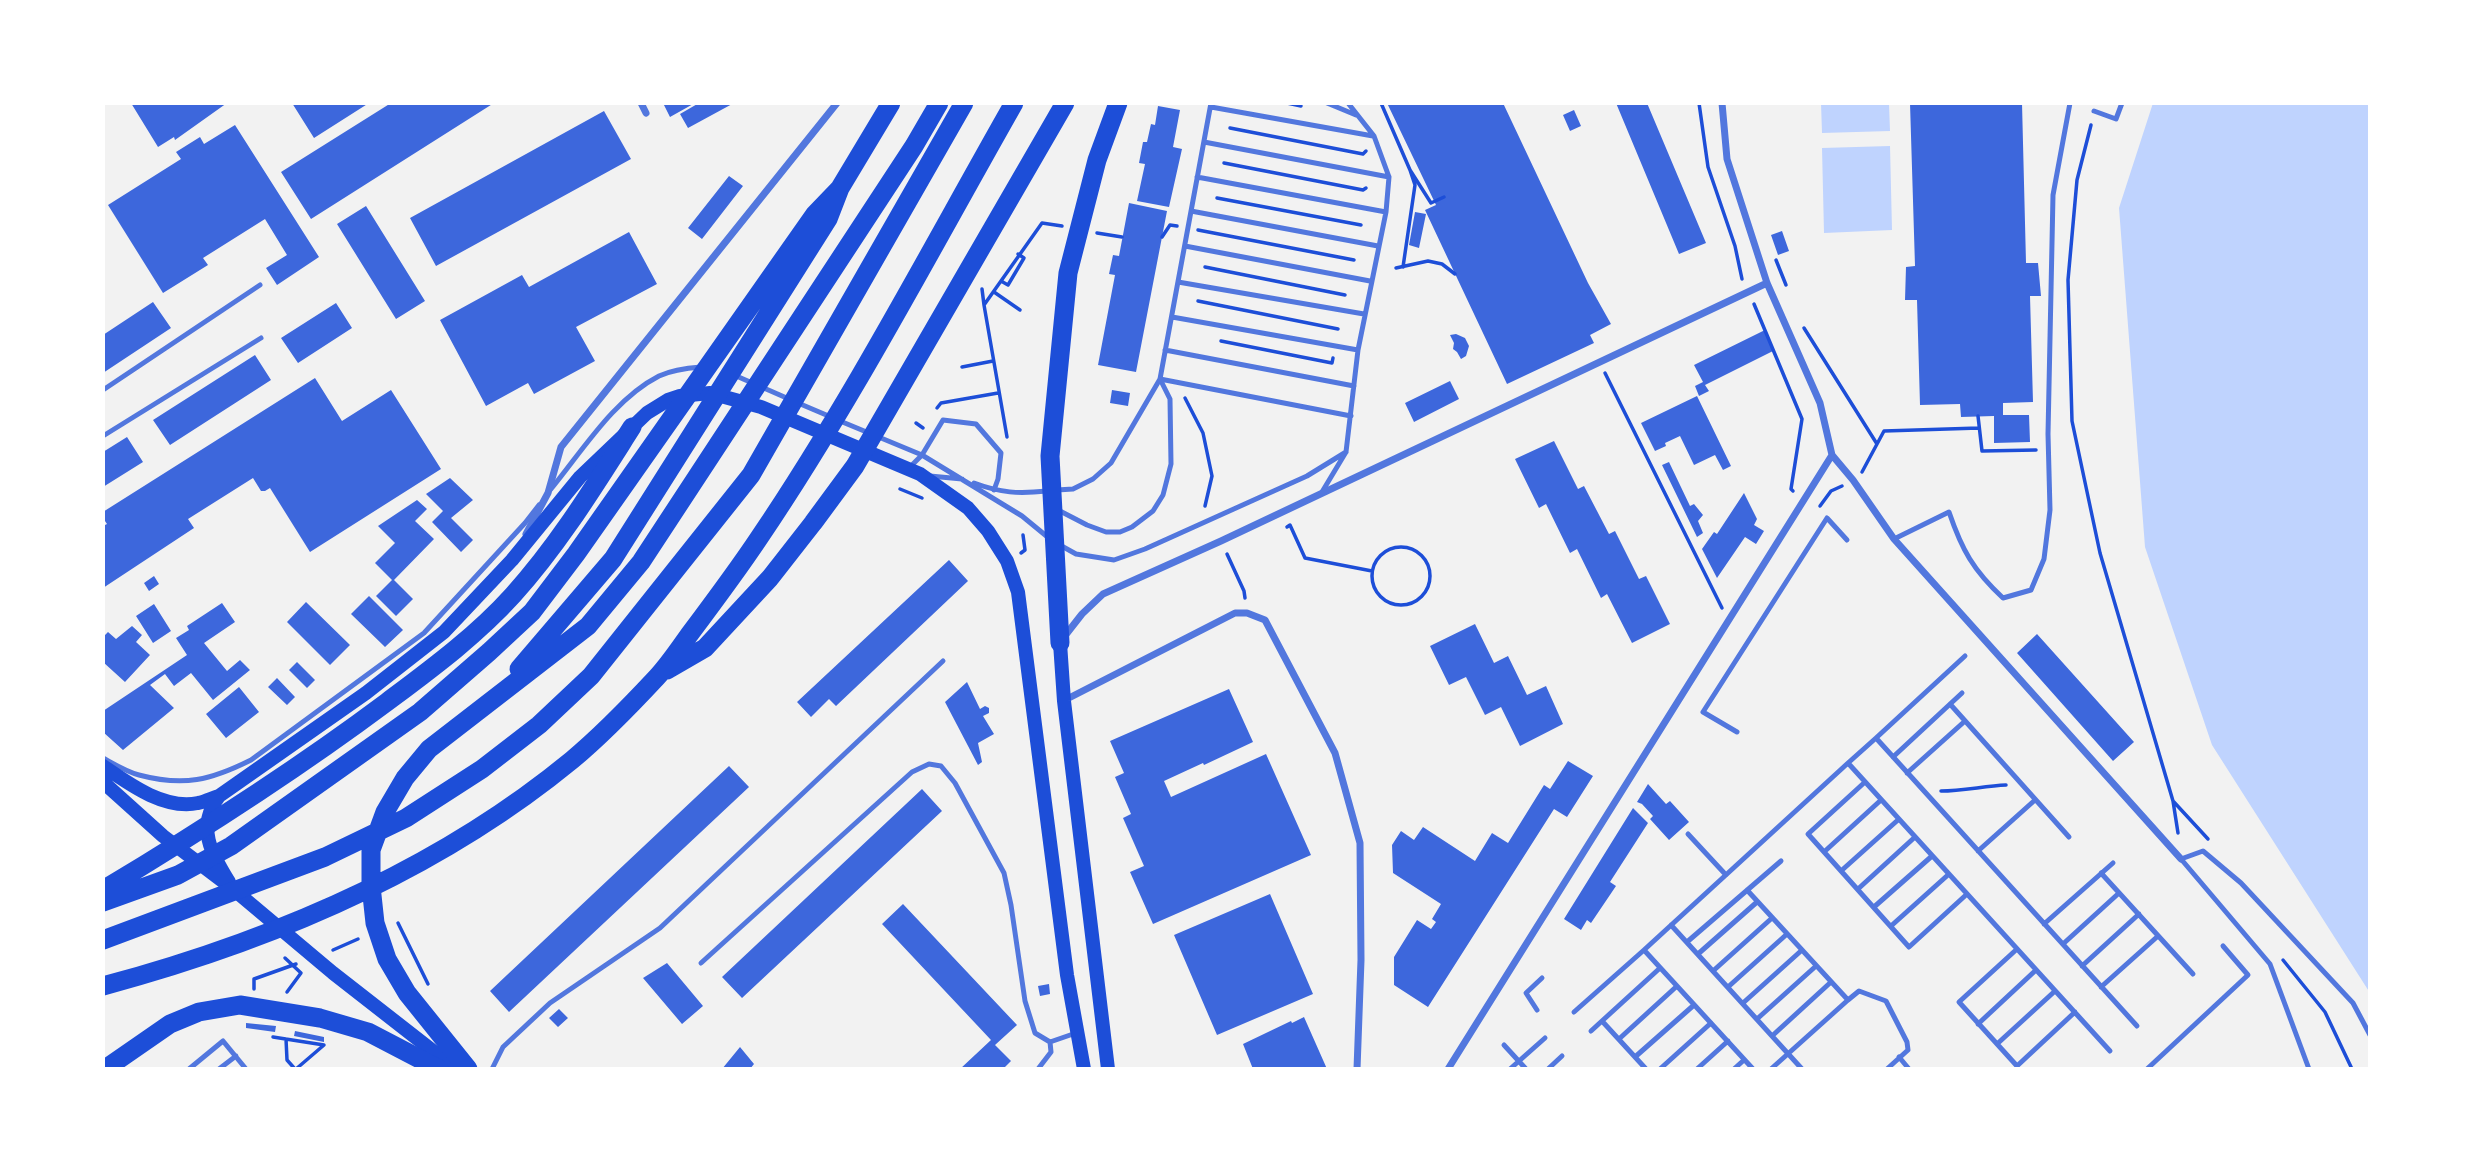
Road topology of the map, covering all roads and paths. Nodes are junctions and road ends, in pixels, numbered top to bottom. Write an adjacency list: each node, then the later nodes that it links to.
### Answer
1 (641, 103): 20 (street)
2 (837, 103): 97 (street)
3 (891, 103): 30 (highway)
4 (939, 103): 115 (highway)
5 (964, 103): 163 (highway)
6 (1014, 103): 112 (highway)
7 (1065, 103): 112 (highway)
8 (1118, 103): 100 (highway)
9 (1287, 103): 18 (path)
10 (1327, 103): 21 (lane)
11 (1348, 103): 21 (lane)
12 (1381, 103): 27 (path)
13 (1699, 103): 60 (path)
14 (1723, 103): 56 (street)
15 (2070, 103): 88 (lane)
16 (2122, 103): 19 (lane)
17 (1211, 105): 23 (lane); 24 (lane)
18 (1301, 106)
19 (2094, 111): 139 (path)
20 (646, 113)
21 (1359, 117): 23 (lane)
22 (1230, 128): 25 (path)
23 (1374, 136): 29 (lane)
24 (1204, 142): 28 (lane); 29 (lane)
25 (1366, 151)
26 (1224, 163): 31 (path)
27 (1408, 169): 32 (path); 40 (path)
28 (1197, 177): 34 (lane); 35 (lane)
29 (1388, 177): 35 (lane)
30 (840, 188): 115 (highway); 152 (highway)
31 (1366, 188)
32 (1444, 197)
33 (1217, 198): 37 (path)
34 (1191, 211): 38 (lane); 45 (lane)
35 (1386, 212): 45 (lane)
36 (1042, 223): 47 (path)
37 (1361, 226)
38 (1188, 228): 43 (path); 44 (lane); 48 (path)
39 (1401, 233): 40 (path)
40 (1407, 234): 50 (path)
41 (1104, 235): 42 (path)
42 (1122, 237)
43 (1162, 237)
44 (1185, 246): 54 (lane); 55 (lane)
45 (1378, 246): 54 (lane)
46 (1773, 251): 58 (path)
47 (1018, 254): 53 (path); 53 (path)
48 (1354, 261)
49 (1205, 267): 61 (path)
50 (1403, 267): 51 (path); 52 (path)
51 (1396, 268)
52 (1455, 274)
53 (1001, 281): 59 (path)
54 (1370, 281): 64 (lane)
55 (1178, 282): 64 (lane); 65 (lane)
56 (1767, 284): 60 (street); 91 (street)
57 (260, 285): 80 (lane)
58 (1787, 289)
59 (994, 292): 63 (path); 73 (path)
60 (1745, 294): 74 (street); 99 (path)
61 (1345, 295)
62 (1198, 301): 67 (path)
63 (1020, 310)
64 (1364, 314): 71 (lane)
65 (1172, 317): 70 (lane); 71 (lane)
66 (1804, 327): 87 (path)
67 (1338, 328)
68 (261, 338): 86 (lane)
69 (1217, 341): 72 (path)
70 (1165, 350): 78 (lane); 79 (lane)
71 (1358, 350): 79 (lane)
72 (1333, 358)
73 (993, 361): 75 (path); 81 (path)
74 (1600, 362): 98 (street); 108 (path)
75 (962, 367)
76 (714, 370): 97 (lane)
77 (726, 373): 90 (lane)
78 (1160, 379): 82 (lane); 96 (lane); 100 (lane)
79 (1354, 386): 82 (lane)
80 (103, 390)
81 (941, 403)
82 (1351, 416): 89 (lane)
83 (1978, 416): 85 (path)
84 (632, 426): 92 (main road); 105 (main road); 148 (highway)
85 (1979, 428): 87 (path); 88 (path)
86 (103, 436)
87 (1877, 444): 93 (path)
88 (2049, 450): 102 (lane)
89 (1346, 452): 94 (lane); 98 (lane)
90 (922, 455): 92 (lane); 94 (lane); 96 (lane)
91 (1832, 455): 95 (street); 99 (street)
92 (913, 472): 94 (lane); 199 (main road)
93 (1861, 475)
94 (965, 480): 96 (lane)
95 (1853, 480): 99 (path); 102 (street)
96 (994, 490)
97 (548, 492): 105 (street); 121 (lane)
98 (1322, 492): 109 (street)
99 (1807, 499): 108 (street)
100 (1052, 506): 109 (highway)
101 (1278, 531): 106 (path)
102 (1894, 539): 139 (street)
103 (1847, 540): 118 (lane)
104 (1228, 558): 107 (path)
105 (512, 560): 131 (main road)
106 (1372, 571): 106 (path)
107 (1244, 591)
108 (1729, 620): 231 (street)
109 (1059, 643): 114 (main road)
110 (1965, 656): 119 (lane)
111 (943, 661): 226 (lane)
112 (660, 674): 182 (highway)
113 (1962, 693): 116 (lane)
114 (1064, 701): 229 (main road); 230 (street)
115 (491, 702): 225 (highway)
116 (1950, 704): 117 (lane); 120 (lane)
117 (1965, 721): 124 (lane); 127 (lane)
118 (1737, 733)
119 (1876, 738): 120 (lane); 122 (lane)
120 (1893, 757): 124 (lane)
121 (103, 758)
122 (1848, 763): 126 (lane); 145 (lane)
123 (103, 766): 131 (main road)
124 (1908, 773): 128 (lane)
125 (103, 782): 146 (main road)
126 (1865, 782): 129 (lane); 137 (lane)
127 (2022, 785): 128 (path); 130 (lane)
128 (1924, 792): 136 (lane)
129 (1881, 800): 132 (lane); 137 (lane)
130 (2035, 800): 135 (lane); 136 (lane)
131 (214, 802): 146 (main road)
132 (1899, 819): 134 (lane); 142 (lane)
133 (1688, 834): 145 (lane)
134 (1915, 837): 138 (lane); 147 (lane)
135 (2068, 837)
136 (1978, 851): 157 (lane)
137 (1824, 852): 142 (lane)
138 (1932, 856): 144 (lane); 154 (lane)
139 (2181, 859): 173 (lane); 200 (lane)
140 (1781, 861): 149 (lane)
141 (2113, 863): 143 (lane)
142 (1841, 871): 147 (lane)
143 (2101, 873): 150 (lane); 157 (lane)
144 (1949, 874): 151 (lane); 159 (lane)
145 (1726, 875): 158 (lane)
146 (233, 889): 224 (main road)
147 (1858, 889): 154 (lane)
148 (103, 890)
149 (1746, 890): 153 (lane); 164 (lane)
150 (2119, 892): 155 (lane); 165 (lane)
151 (1967, 894): 159 (lane); 167 (lane)
152 (103, 902)
153 (1757, 902): 156 (lane); 171 (lane)
154 (1874, 907): 159 (lane)
155 (2138, 914): 162 (lane); 175 (lane)
156 (1772, 918): 161 (lane); 178 (lane)
157 (2045, 924): 165 (lane)
158 (1671, 925): 164 (lane); 169 (lane)
159 (1891, 926)
160 (103, 930): 168 (highway)
161 (1787, 934): 170 (lane); 184 (lane)
162 (2158, 936): 179 (lane); 185 (lane)
163 (103, 940)
164 (1687, 942): 171 (lane)
165 (2063, 944): 175 (lane)
166 (2223, 946): 244 (lane)
167 (2017, 949): 177 (lane); 196 (lane)
168 (103, 950)
169 (1644, 950): 176 (lane); 191 (lane)
170 (1802, 950): 174 (lane); 188 (lane)
171 (1698, 954): 178 (lane)
172 (701, 963): 207 (lane)
173 (2270, 964): 245 (lane); 246 (path)
174 (1816, 966): 181 (lane); 193 (lane)
175 (2082, 966): 185 (lane)
176 (1660, 968): 183 (lane); 194 (lane)
177 (2036, 970): 186 (lane); 196 (lane)
178 (1713, 971): 184 (lane)
179 (2193, 974)
180 (1542, 978): 190 (lane)
181 (1831, 982): 187 (lane); 201 (lane)
182 (103, 986)
183 (1677, 986): 189 (lane); 204 (lane)
184 (1728, 987): 188 (lane)
185 (2101, 987): 197 (lane)
186 (2055, 991): 192 (lane); 208 (lane)
187 (1848, 1000): 211 (lane); 215 (lane)
188 (1743, 1003): 193 (lane)
189 (1694, 1004): 195 (lane); 214 (lane)
190 (1537, 1010)
191 (1574, 1012)
192 (2074, 1012): 208 (lane); 210 (lane)
193 (1757, 1019): 201 (lane)
194 (1602, 1021): 198 (lane); 204 (lane)
195 (1711, 1023): 206 (lane); 236 (lane)
196 (1978, 1024): 208 (lane)
197 (2137, 1026)
198 (1591, 1031)
199 (1076, 1033): 207 (lane); 228 (main road)
200 (2370, 1035)
201 (1772, 1036): 211 (lane)
202 (273, 1037): 205 (path)
203 (1545, 1038): 217 (lane)
204 (1619, 1039): 214 (lane)
205 (286, 1040): 222 (path); 222 (path)
206 (1728, 1041): 216 (lane); 237 (lane)
207 (1050, 1042): 227 (lane)
208 (1997, 1044)
209 (1504, 1045): 217 (lane)
210 (2110, 1051)
211 (1788, 1054): 240 (lane); 241 (lane)
212 (236, 1056): 218 (lane); 220 (lane); 221 (lane)
213 (1562, 1056): 234 (lane)
214 (1635, 1057): 235 (lane)
215 (1899, 1057): 242 (lane); 243 (lane)
216 (1744, 1060): 238 (lane); 239 (lane)
217 (1519, 1061): 232 (lane); 233 (lane)
218 (220, 1068)
219 (105, 1069): 223 (highway)
220 (188, 1069)
221 (246, 1069)
222 (295, 1069)
223 (439, 1069)
224 (456, 1069)
225 (468, 1069)
226 (492, 1069)
227 (1038, 1069)
228 (1084, 1069)
229 (1108, 1069)
230 (1357, 1069)
231 (1448, 1069)
232 (1510, 1069)
233 (1527, 1069)
234 (1548, 1069)
235 (1646, 1069)
236 (1660, 1069)
237 (1697, 1069)
238 (1734, 1069)
239 (1753, 1069)
240 (1772, 1069)
241 (1802, 1069)
242 (1886, 1069)
243 (1909, 1069)
244 (2147, 1069)
245 (2309, 1069)
246 (2352, 1069)

